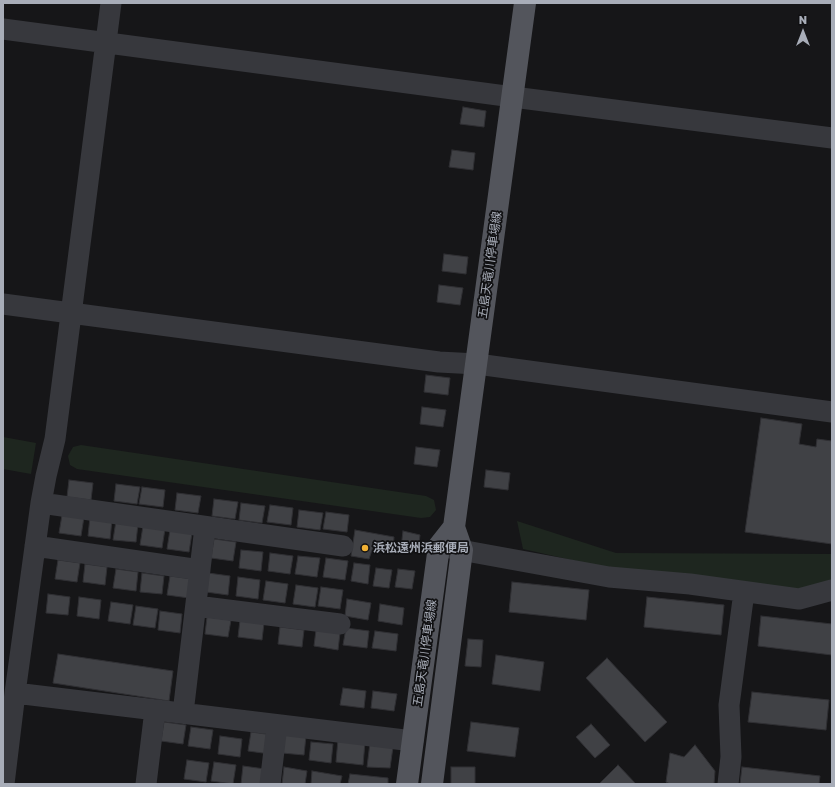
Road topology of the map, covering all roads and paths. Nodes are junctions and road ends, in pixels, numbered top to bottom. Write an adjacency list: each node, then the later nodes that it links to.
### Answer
1 (111, 3): 4 (street)
2 (525, 3): 5 (main road, 五島天竜川停車場線)
3 (3, 29): 4 (street)
4 (106, 42): 5 (street); 8 (street)
5 (513, 97): 6 (street); 9 (main road, 五島天竜川停車場線)
6 (832, 138)
7 (3, 304): 8 (street)
8 (71, 313): 9 (street); 11 (street)
9 (477, 364): 10 (street); 13 (main road, 五島天竜川停車場線)
10 (832, 412)
11 (41, 503): 12 (street); 14 (street)
12 (205, 526): 15 (street); 18 (street)
13 (454, 527): 16 (main road); 17 (main road, 五島天竜川停車場線)
14 (35, 546): 18 (street); 23 (street)
15 (343, 546)
16 (439, 546): 17 (street); 27 (main road, 五島天竜川停車場線)
17 (462, 550): 20 (street); 32 (main road, 五島天竜川停車場線)
18 (200, 570): 21 (street)
19 (832, 590): 20 (street)
20 (744, 592): 33 (street)
21 (196, 606): 22 (street); 25 (street)
22 (340, 624)
23 (15, 693): 24 (street); 28 (street)
24 (155, 710): 25 (street); 29 (street)
25 (183, 713): 26 (street)
26 (277, 725): 27 (street); 30 (street)
27 (413, 741): 31 (main road, 五島天竜川停車場線)
28 (4, 784)
29 (146, 784)
30 (270, 784)
31 (408, 784)
32 (432, 784)
33 (728, 784)

